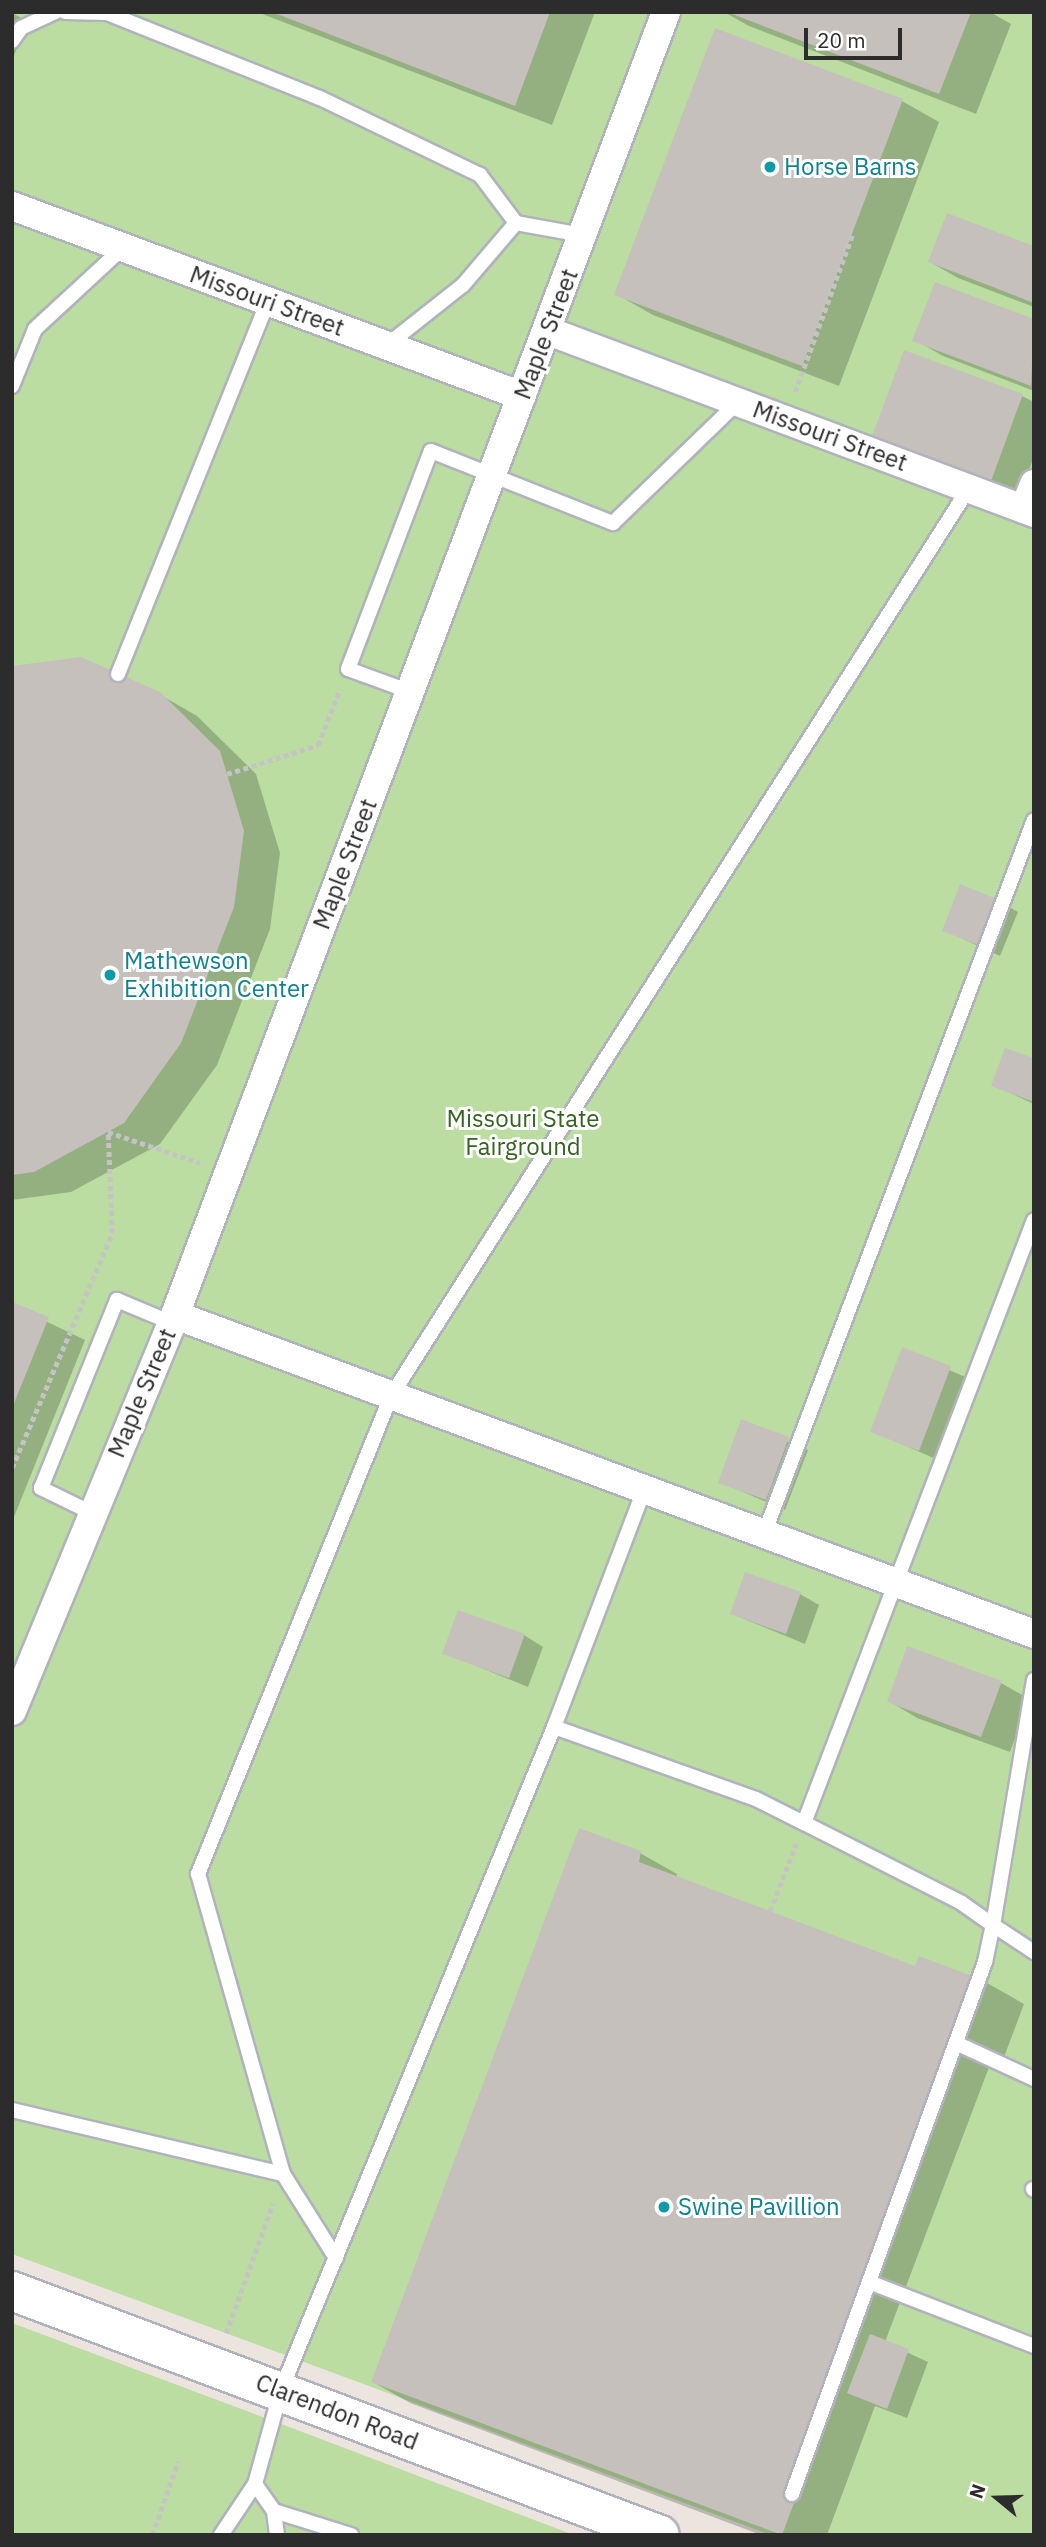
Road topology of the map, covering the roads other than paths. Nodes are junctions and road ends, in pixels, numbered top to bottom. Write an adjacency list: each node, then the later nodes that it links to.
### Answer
1 (55, 12): 4 (lane)
2 (65, 12): 6 (lane)
3 (666, 12): 7 (street, Maple Street)
4 (12, 41)
5 (12, 206): 8 (street, Missouri Street)
6 (516, 223): 7 (lane); 11 (lane)
7 (583, 235): 10 (street, Maple Street)
8 (124, 247): 9 (street, Missouri Street); 12 (lane)
9 (268, 301): 11 (street, Missouri Street); 18 (lane)
10 (548, 331): 13 (street, Maple Street); 14 (street, Missouri Street)
11 (387, 345): 13 (street, Missouri Street)
12 (12, 386)
13 (522, 396): 15 (street, Maple Street)
14 (738, 402): 15 (lane); 16 (street, Missouri Street)
15 (494, 472): 19 (street, Maple Street); 19 (lane)
16 (969, 488): 17 (street, Missouri Street); 23 (lane)
17 (1031, 502)
18 (118, 674)
19 (411, 692): 22 (street, Maple Street)
20 (1034, 820): 26 (lane)
21 (1034, 1220): 27 (lane)
22 (173, 1319): 23 (street); 25 (street, Maple Street); 25 (lane)
23 (391, 1396): 24 (street); 39 (lane)
24 (644, 1489): 26 (street); 32 (lane)
25 (92, 1513): 29 (street, Maple Street)
26 (764, 1534): 27 (street)
27 (896, 1583): 28 (street); 33 (lane)
28 (1034, 1634)
29 (21, 1667): 31 (street, Maple Street)
30 (1034, 1680): 34 (lane)
31 (12, 1711)
32 (554, 1727): 33 (lane); 40 (lane)
33 (804, 1823): 34 (lane)
34 (993, 1925): 35 (lane); 36 (lane)
35 (1034, 1952)
36 (956, 2043): 37 (lane); 41 (lane)
37 (1034, 2079)
38 (12, 2110): 39 (lane)
39 (283, 2174): 40 (lane)
40 (336, 2258): 44 (lane)
41 (869, 2282): 43 (lane); 46 (lane)
42 (12, 2291): 44 (street, Clarendon Road)
43 (1034, 2346)
44 (281, 2390): 45 (lane); 51 (street, Clarendon Road)
45 (255, 2484): 47 (lane); 48 (lane)
46 (792, 2494)
47 (274, 2511): 49 (lane); 50 (lane)
48 (221, 2535)
49 (277, 2535)
50 (351, 2535)
51 (660, 2535)

